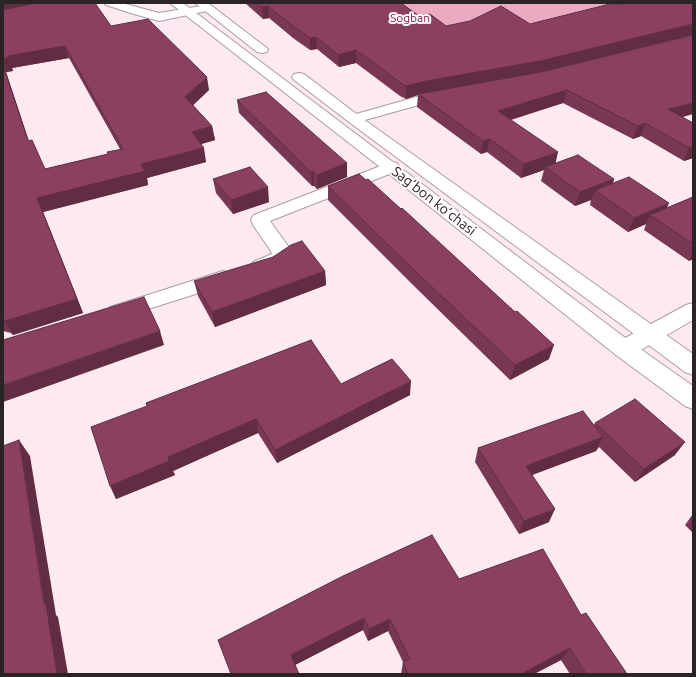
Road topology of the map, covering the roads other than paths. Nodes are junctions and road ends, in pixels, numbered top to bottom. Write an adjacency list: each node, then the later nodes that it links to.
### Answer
1 (110, 3): 4 (main road)
2 (176, 3): 4 (main road, Sag’bon ko’chasi)
3 (204, 5): 4 (main road); 6 (main road, Sag’bon ko’chasi)
4 (188, 12): 7 (main road, Sag’bon ko’chasi)
5 (455, 94): 6 (main road)
6 (354, 119): 10 (main road, Sag’bon ko’chasi)
7 (391, 167): 9 (main road); 11 (main road, Sag’bon ko’chasi)
8 (693, 310): 10 (main road)
9 (102, 316)
10 (650, 336): 11 (main road); 12 (main road, Sag’bon ko’chasi)
11 (624, 349): 13 (main road, Sag’bon ko’chasi)
12 (693, 366)
13 (693, 399)

